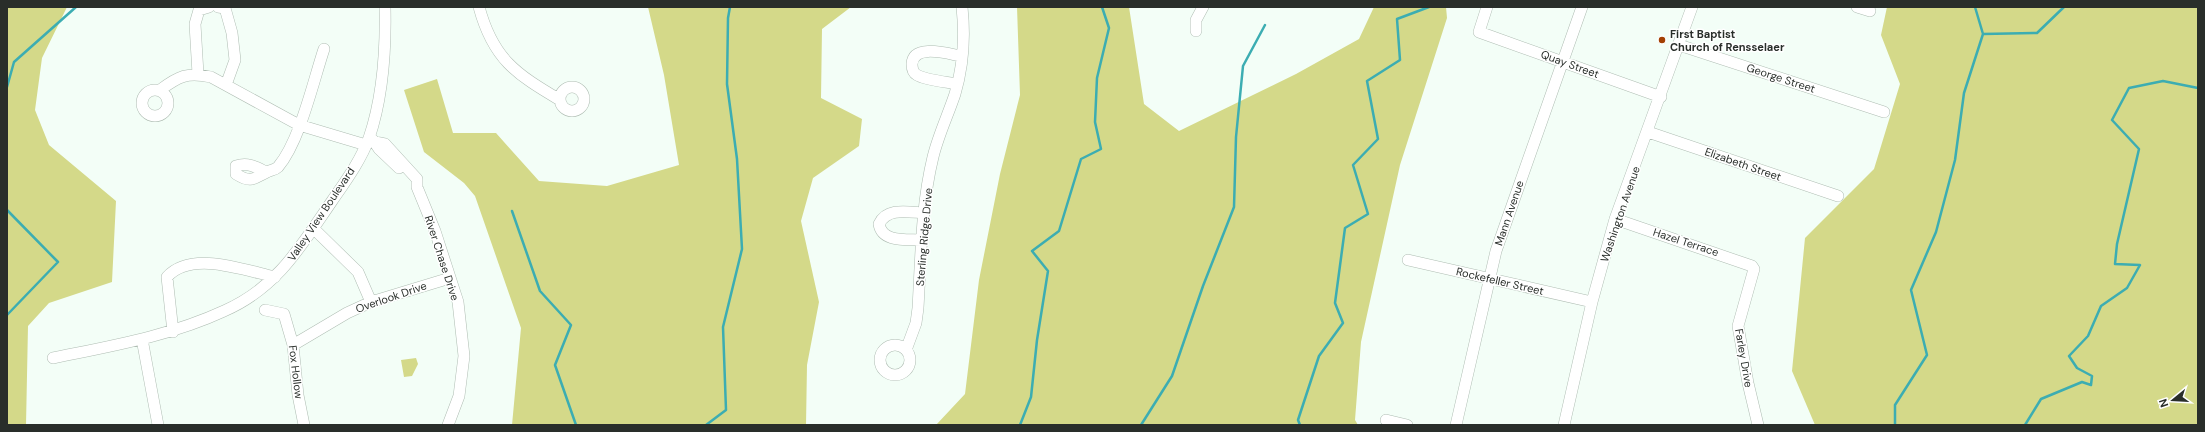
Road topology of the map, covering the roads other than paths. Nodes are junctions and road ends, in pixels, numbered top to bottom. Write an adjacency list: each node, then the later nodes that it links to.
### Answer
1 (209, 7): 17 (street)
2 (218, 7): 19 (street)
3 (386, 7): 26 (street, Valley View Boulevard)
4 (479, 7): 22 (street)
5 (962, 7): 15 (street, Sterling Ridge Drive)
6 (1203, 7): 12 (street)
7 (1487, 7): 16 (street, Quay Street)
8 (1582, 7): 16 (street, Mann Avenue)
9 (1692, 7): 13 (street, Washington Avenue)
10 (1857, 7): 11 (street)
11 (1870, 11)
12 (1196, 31)
13 (1679, 45): 21 (street, Washington Avenue); 23 (street, George Street)
14 (324, 49): 24 (street)
15 (961, 56): 18 (street, Sterling Ridge Drive); 18 (street)
16 (1563, 61): 21 (street, Quay Street); 37 (street, Mann Avenue)
17 (198, 74): 19 (street); 20 (street)
18 (957, 84): 29 (street, Sterling Ridge Drive)
19 (226, 85): 24 (street)
20 (160, 90)
21 (1661, 97): 25 (street, Washington Avenue)
22 (560, 100)
23 (1884, 112)
24 (299, 125): 26 (street); 27 (street)
25 (1648, 132): 28 (street, Elizabeth Street); 30 (street, Washington Avenue)
26 (370, 142): 31 (street, Valley View Boulevard); 36 (street, River Chase Drive)
27 (266, 172)
28 (1838, 196)
29 (924, 213): 32 (street, Sterling Ridge Drive); 32 (street)
30 (1615, 219): 34 (street, Hazel Terrace); 39 (street, Washington Avenue)
31 (313, 228): 35 (street, Valley View Boulevard); 38 (street)
32 (922, 240): 44 (street, Sterling Ridge Drive)
33 (1408, 260): 37 (street, Rockefeller Street)
34 (1754, 269): 53 (street, Farley Drive)
35 (275, 277): 41 (street, Valley View Boulevard); 41 (street)
36 (450, 278): 38 (street, Overlook Drive); 49 (street, River Chase Drive)
37 (1489, 280): 39 (street, Rockefeller Street); 51 (street, Mann Avenue)
38 (371, 302): 43 (street, Overlook Drive)
39 (1592, 302): 52 (street, Washington Avenue)
40 (265, 310): 43 (street, Fox Hollow)
41 (173, 332): 42 (street, Valley View Boulevard)
42 (142, 339): 45 (street, Valley View Boulevard); 47 (street)
43 (293, 346): 48 (street, Fox Hollow)
44 (906, 350)
45 (53, 358)
46 (1386, 420): 50 (street)
47 (158, 425)
48 (304, 425)
49 (448, 425)
50 (1407, 425)
51 (1456, 425)
52 (1564, 425)
53 (1758, 425)

